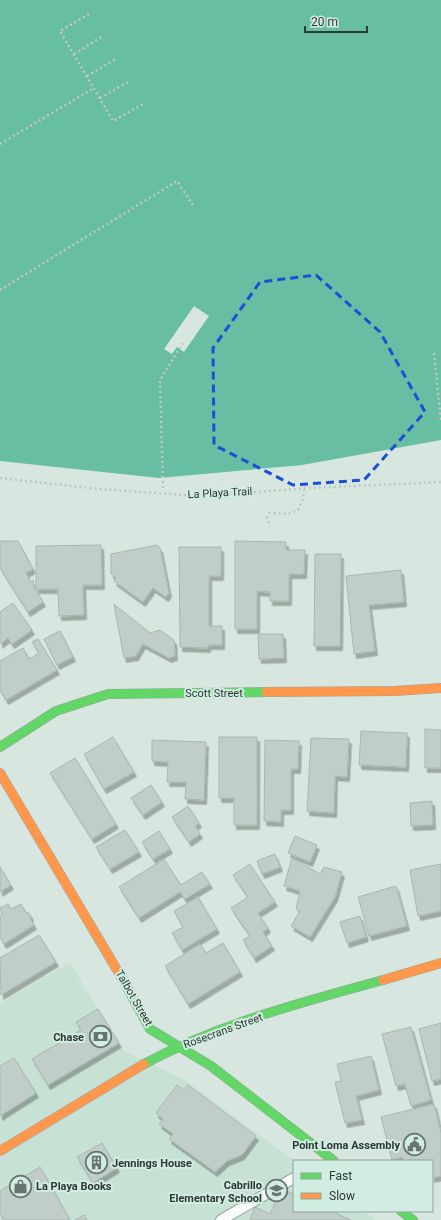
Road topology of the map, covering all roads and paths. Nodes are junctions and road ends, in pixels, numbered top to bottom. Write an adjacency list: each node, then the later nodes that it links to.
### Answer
1 (89, 14): 3 (path)
2 (103, 36): 3 (path)
3 (74, 54): 5 (path)
4 (116, 59): 5 (path)
5 (87, 76): 7 (path)
6 (130, 81): 8 (path)
7 (94, 88): 8 (path); 10 (path)
8 (100, 98): 9 (path)
9 (143, 104)
10 (0, 144)
11 (193, 205): 12 (path)
12 (0, 290)
13 (183, 343): 18 (path)
14 (434, 353): 15 (path)
15 (441, 421)
16 (0, 478): 19 (path, La Playa Trail)
17 (441, 482): 19 (path, La Playa Trail)
18 (163, 488)
19 (304, 488): 20 (path)
20 (269, 523)
21 (441, 688): 22 (main road, Scott Street)
22 (0, 747)
23 (0, 773): 25 (main road, Talbot Street)
24 (441, 963): 25 (main road, Rosecrans Street)
25 (181, 1047): 26 (main road, Rosecrans Street); 27 (main road, Talbot Street)
26 (0, 1151)
27 (322, 1157)
28 (293, 1179): 30 (lane)
29 (402, 1212): 31 (main road)
30 (221, 1220)
31 (413, 1220)

